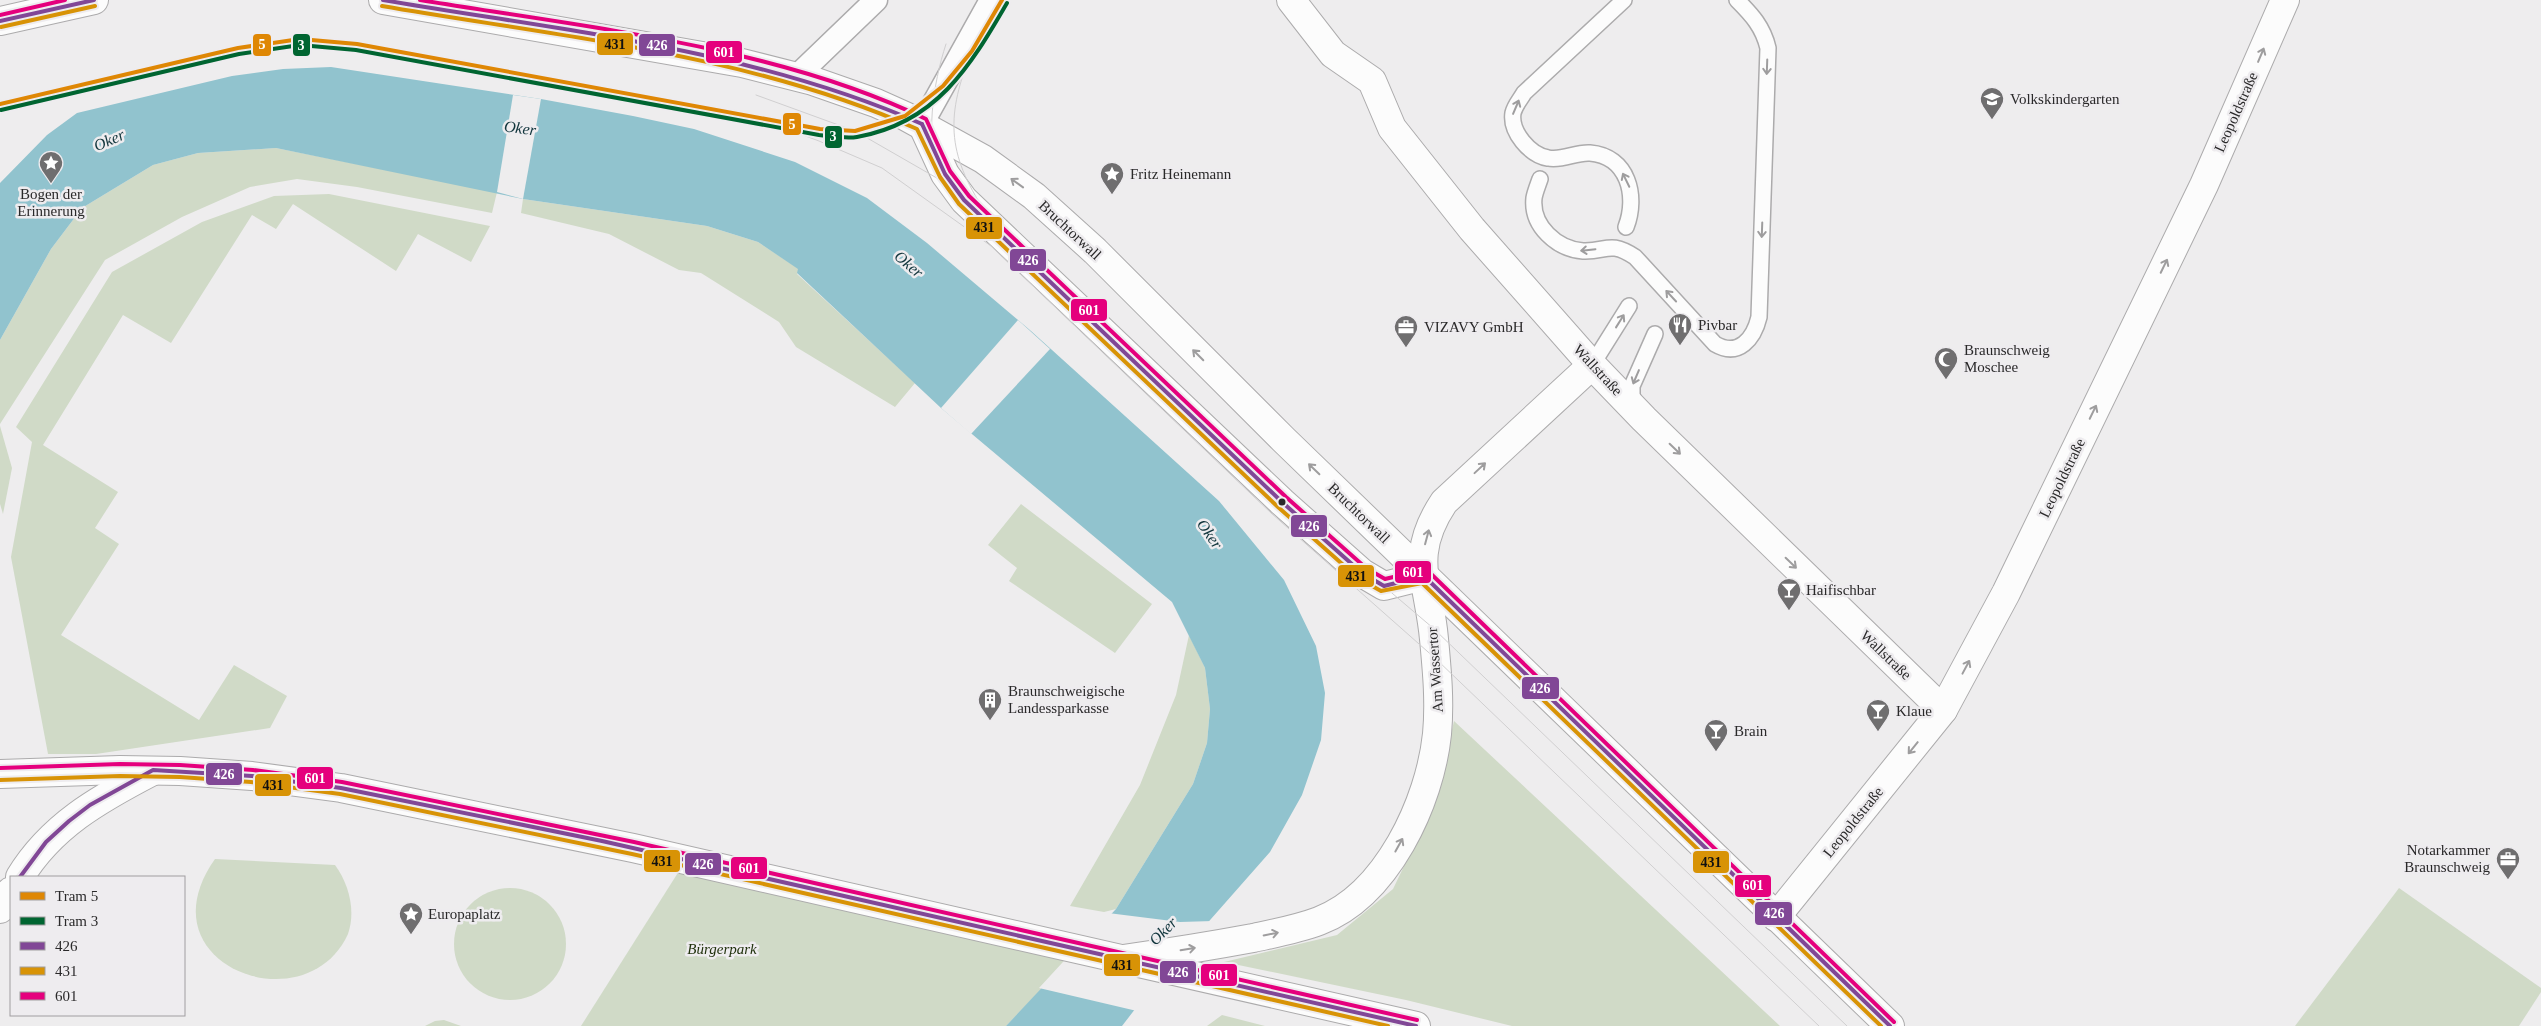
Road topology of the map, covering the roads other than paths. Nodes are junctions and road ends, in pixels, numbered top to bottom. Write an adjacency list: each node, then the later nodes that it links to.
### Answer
1 (94, 0): 9 (main road)
2 (383, 0): 10 (main road, Bruchtorwall)
3 (876, 0): 10 (street)
4 (991, 0): 11 (street)
5 (1291, 0): 16 (main road, Wallstraße)
6 (1624, 0): 13 (lane, one-way to 6)
7 (1737, 0): 12 (lane, one-way to 12)
8 (2285, 0): 19 (main road, Leopoldstraße, one-way to 8)
9 (0, 21)
10 (796, 77): 11 (main road, Bruchtorwall)
11 (922, 124): 18 (main road, Bruchtorwall, one-way to 11); 18 (main road)
12 (1540, 179)
13 (1626, 227)
14 (1629, 306): 16 (lane, one-way to 14)
15 (1654, 334): 17 (lane, one-way to 17)
16 (1592, 365): 17 (main road, Wallstraße); 18 (main road, Am Wassertor, one-way to 16)
17 (1644, 419): 19 (main road, Wallstraße, one-way to 19)
18 (1424, 576): 25 (main road, Bruchtorwall); 26 (main road, Am Wassertor, one-way to 18)
19 (1943, 710): 25 (main road, Leopoldstraße, one-way to 25)
20 (153, 770): 21 (main road); 22 (main road); 26 (main road)
21 (0, 774)
22 (21, 876)
23 (10, 893): 24 (main road)
24 (0, 909)
25 (1776, 917): 28 (main road, Bruchtorwall)
26 (1123, 959): 27 (main road)
27 (1416, 1026)
28 (1890, 1026)

